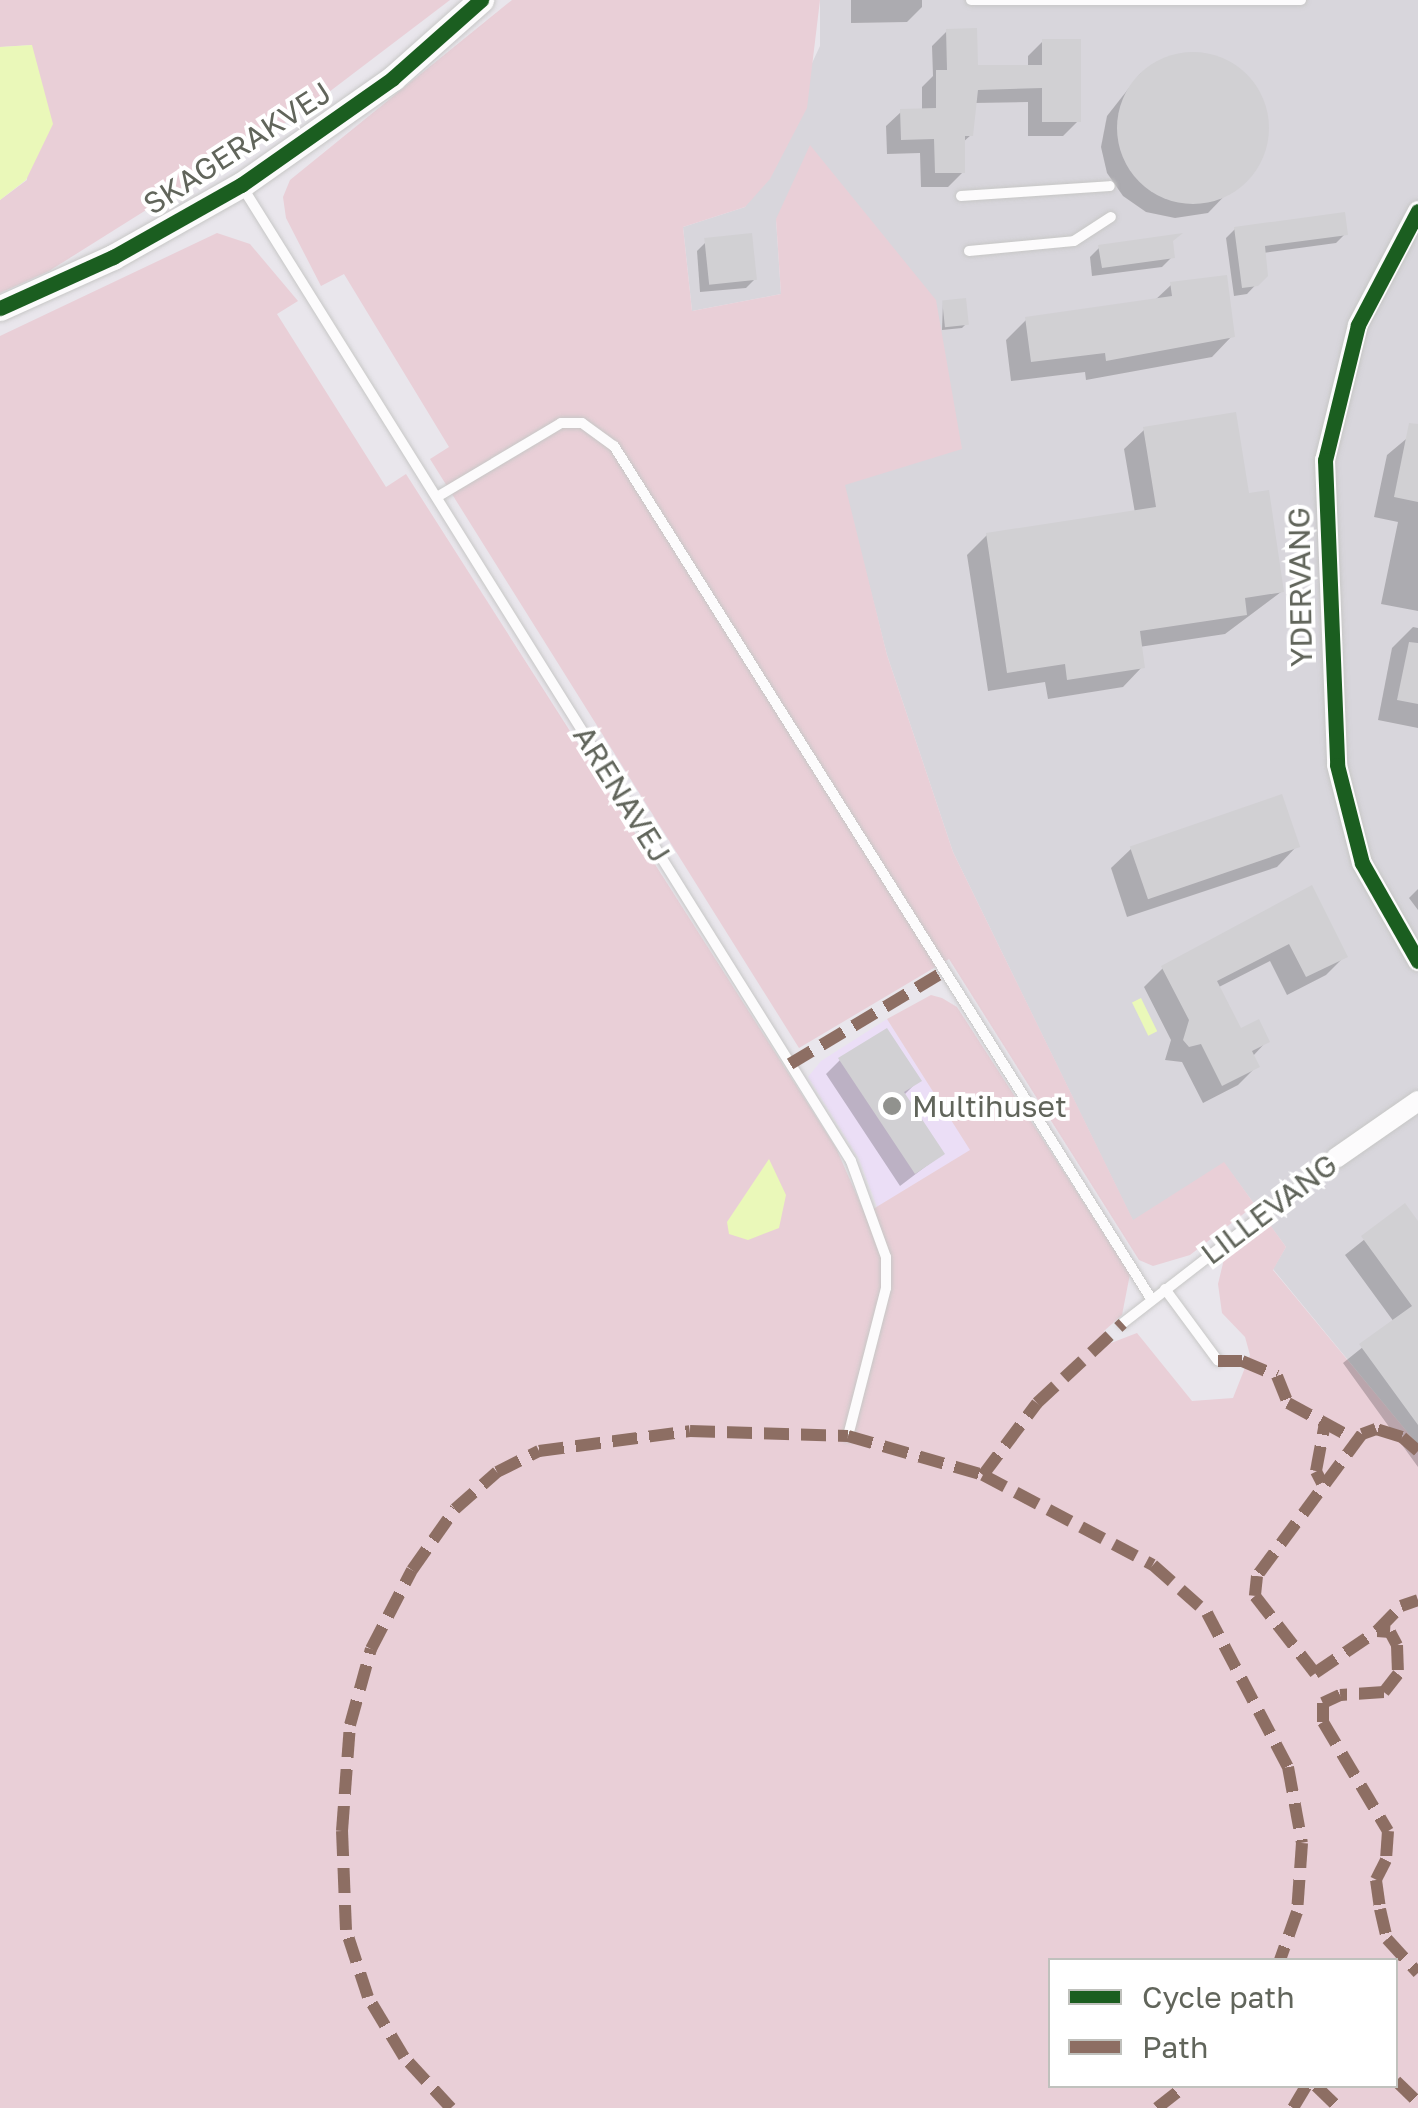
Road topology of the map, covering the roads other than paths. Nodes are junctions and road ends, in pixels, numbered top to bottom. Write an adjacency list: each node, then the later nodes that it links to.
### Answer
1 (481, 0): 4 (street, SKAGERAKVEJ)
2 (972, 0): 3 (lane)
3 (1301, 0)
4 (241, 186): 10 (street, SKAGERAKVEJ); 11 (lane, ARENAVEJ)
5 (1110, 186): 6 (lane)
6 (962, 196)
7 (1418, 211): 12 (street, YDERVANG)
8 (1111, 217): 9 (lane)
9 (969, 250)
10 (0, 308)
11 (437, 497): 16 (lane); 19 (lane, ARENAVEJ)
12 (1418, 961)
13 (1418, 1100): 14 (street, LILLEVANG)
14 (1336, 1158): 15 (lane, LILLEVANG)
15 (1165, 1289): 16 (lane, LILLEVANG); 18 (lane)
16 (1152, 1300): 17 (lane, LILLEVANG)
17 (1123, 1322)
18 (1218, 1361)
19 (848, 1436)

